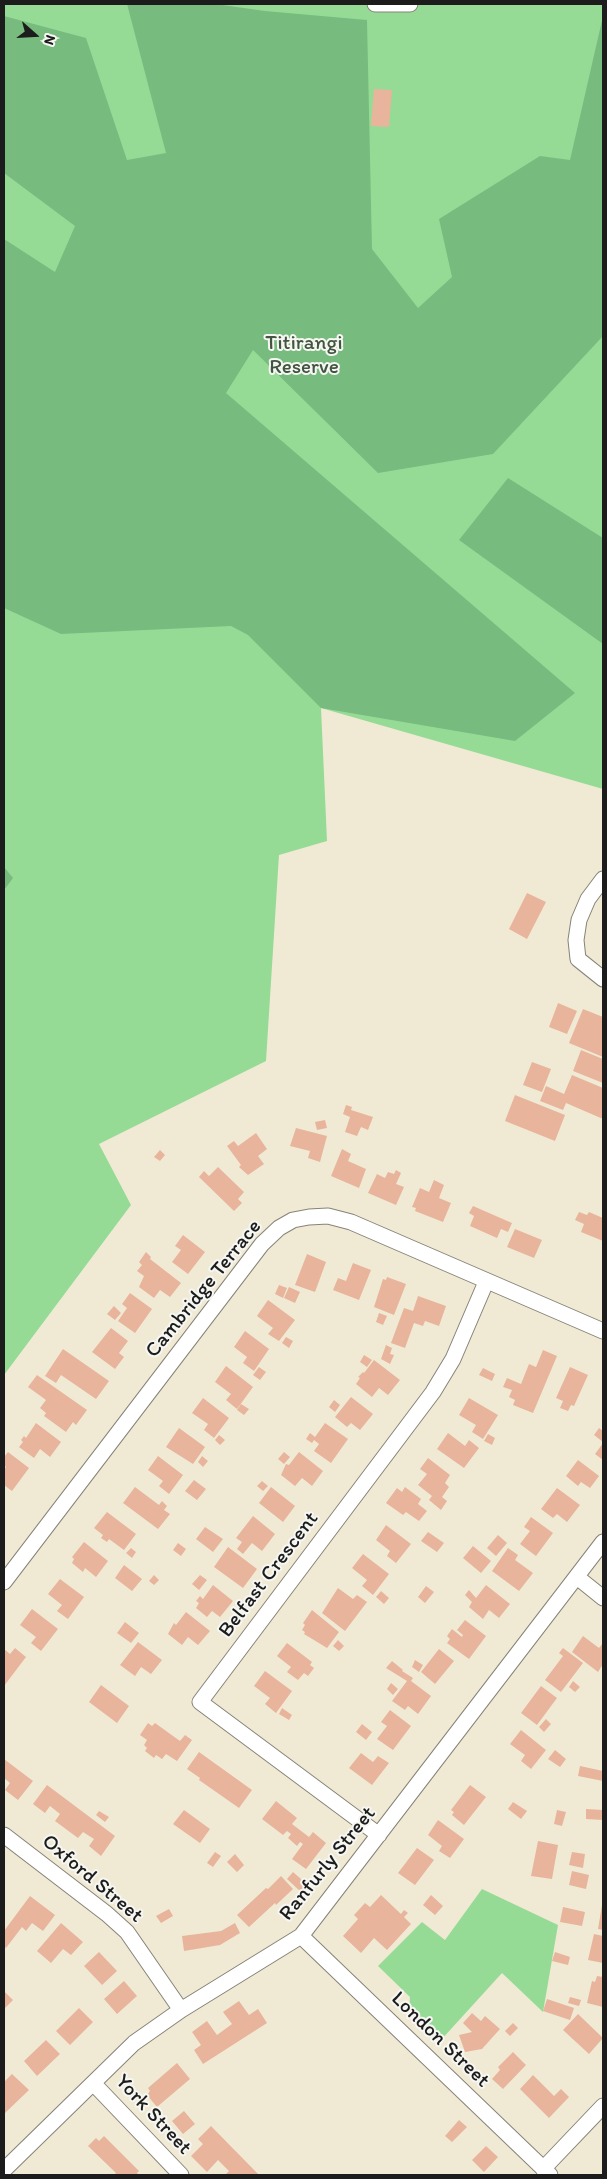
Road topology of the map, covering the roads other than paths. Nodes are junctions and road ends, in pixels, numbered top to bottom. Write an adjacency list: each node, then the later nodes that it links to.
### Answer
1 (375, 4): 2 (street)
2 (410, 4)
3 (603, 879): 4 (street)
4 (603, 979)
5 (486, 1282): 6 (street, Cambridge Terrace); 9 (street, Cambridge Terrace); 12 (street, Belfast Crescent)
6 (603, 1331)
7 (603, 1542): 8 (street, Ranfurly Street)
8 (577, 1577): 10 (street); 12 (street, Ranfurly Street)
9 (4, 1582)
10 (603, 1598)
11 (4, 1835): 14 (street, Oxford Street)
12 (379, 1836): 13 (street, Ranfurly Street)
13 (301, 1936): 14 (street, Ranfurly Street); 18 (street, London Street)
14 (181, 2010): 15 (street, Ranfurly Street)
15 (94, 2084): 17 (street, Ranfurly Street); 19 (street, York Street)
16 (603, 2106): 18 (street)
17 (4, 2170)
18 (546, 2172)
19 (181, 2175)

